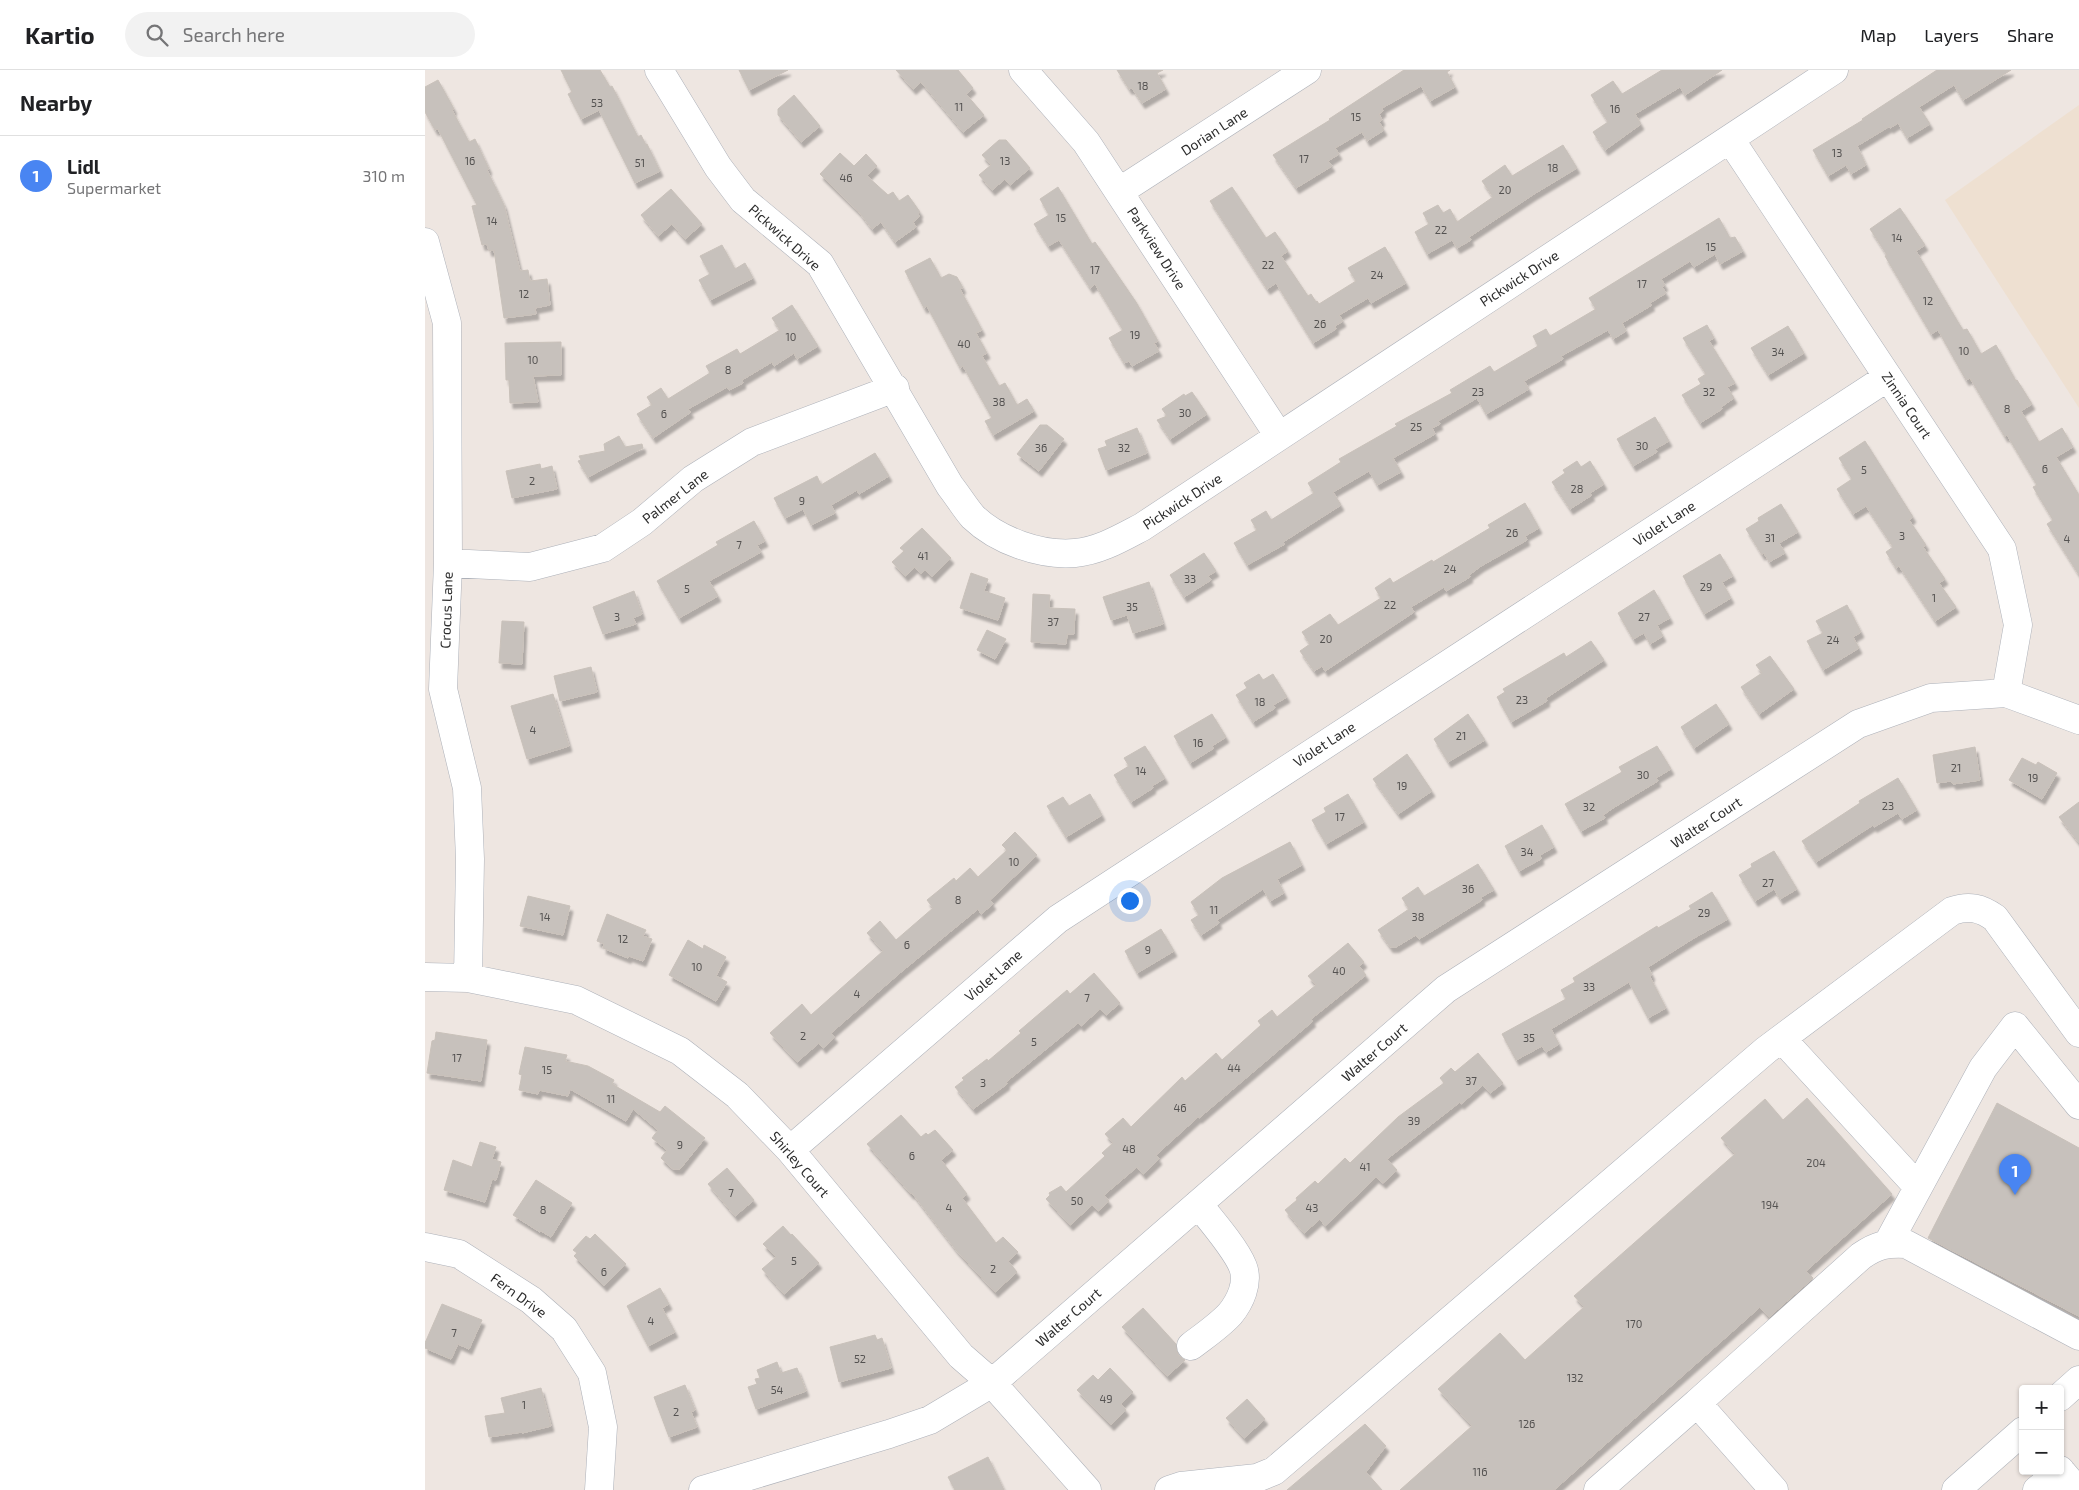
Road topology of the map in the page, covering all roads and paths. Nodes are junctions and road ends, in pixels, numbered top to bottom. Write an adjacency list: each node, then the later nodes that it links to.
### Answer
1 (659, 70): 9 (street, Pickwick Drive)
2 (1023, 70): 6 (street, Parkview Drive)
3 (1307, 70): 6 (street, Dorian Lane)
4 (1834, 70): 5 (street, Pickwick Drive)
5 (1729, 139): 8 (street, Zinnia Court); 10 (street, Pickwick Drive)
6 (1121, 192): 10 (street, Parkview Drive)
7 (425, 242): 11 (street, Crocus Lane)
8 (1889, 377): 13 (street, Zinnia Court); 20 (street, Violet Lane)
9 (895, 388): 10 (street, Pickwick Drive); 11 (street, Palmer Lane)
10 (1279, 436)
11 (448, 563): 12 (street, Crocus Lane)
12 (434, 691): 16 (street, Crocus Lane)
13 (2006, 693): 14 (street, Walter Court); 22 (street, Walter Court)
14 (2079, 720)
15 (425, 977): 16 (street, Shirley Court)
16 (468, 978): 20 (street, Shirley Court)
17 (2079, 1032): 18 (street)
18 (1782, 1039): 21 (street); 34 (street)
19 (2079, 1105): 21 (street)
20 (790, 1150): 27 (street, Shirley Court)
21 (1919, 1187): 23 (street)
22 (1199, 1204): 26 (street); 27 (street, Walter Court)
23 (1888, 1243): 25 (street); 28 (street)
24 (425, 1247): 32 (street, Fern Drive)
25 (2079, 1336)
26 (1191, 1346)
27 (992, 1383): 31 (street, Walter Court); 33 (street, Shirley Court)
28 (1697, 1403): 35 (street); 36 (street)
29 (2019, 1435): 37 (street)
30 (2066, 1477): 38 (street)
31 (714, 1488)
32 (599, 1490)
33 (1087, 1490)
34 (1169, 1490)
35 (1598, 1490)
36 (1774, 1490)
37 (1956, 1490)
38 (2037, 1490)

